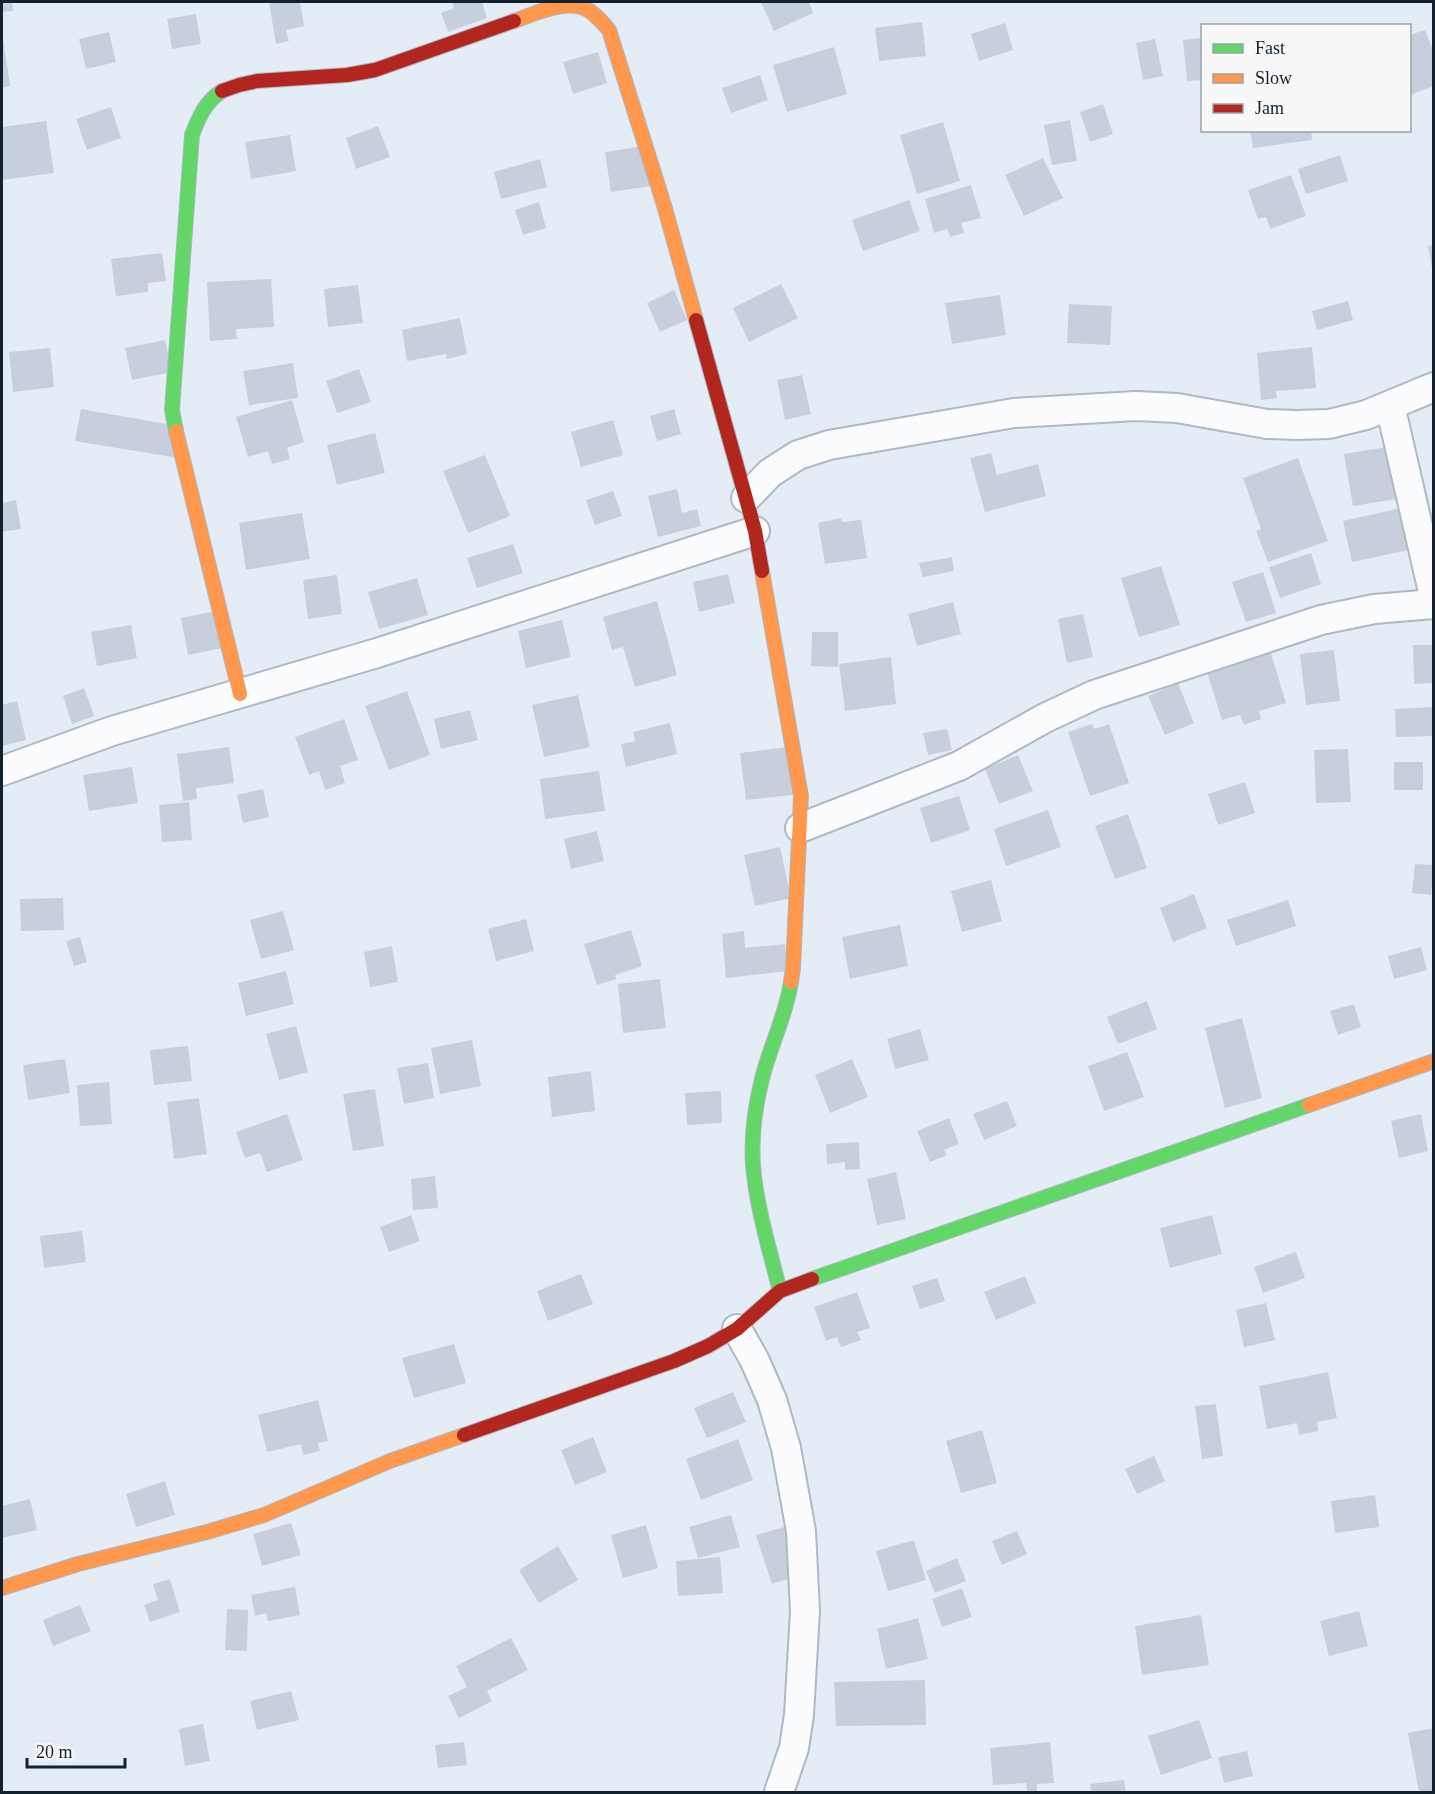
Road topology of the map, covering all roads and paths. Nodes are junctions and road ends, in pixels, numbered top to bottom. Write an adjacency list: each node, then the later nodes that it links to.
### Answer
1 (1434, 387): 2 (street)
2 (1390, 405): 3 (street); 5 (street)
3 (746, 498): 4 (street); 7 (street)
4 (755, 531): 7 (street); 9 (street)
5 (1434, 596)
6 (1434, 604): 9 (street)
7 (240, 693): 8 (street)
8 (2, 771)
9 (800, 828): 11 (street)
10 (1434, 1061): 11 (street)
11 (780, 1291): 12 (street)
12 (737, 1329): 13 (street); 14 (street)
13 (2, 1588)
14 (779, 1792)

